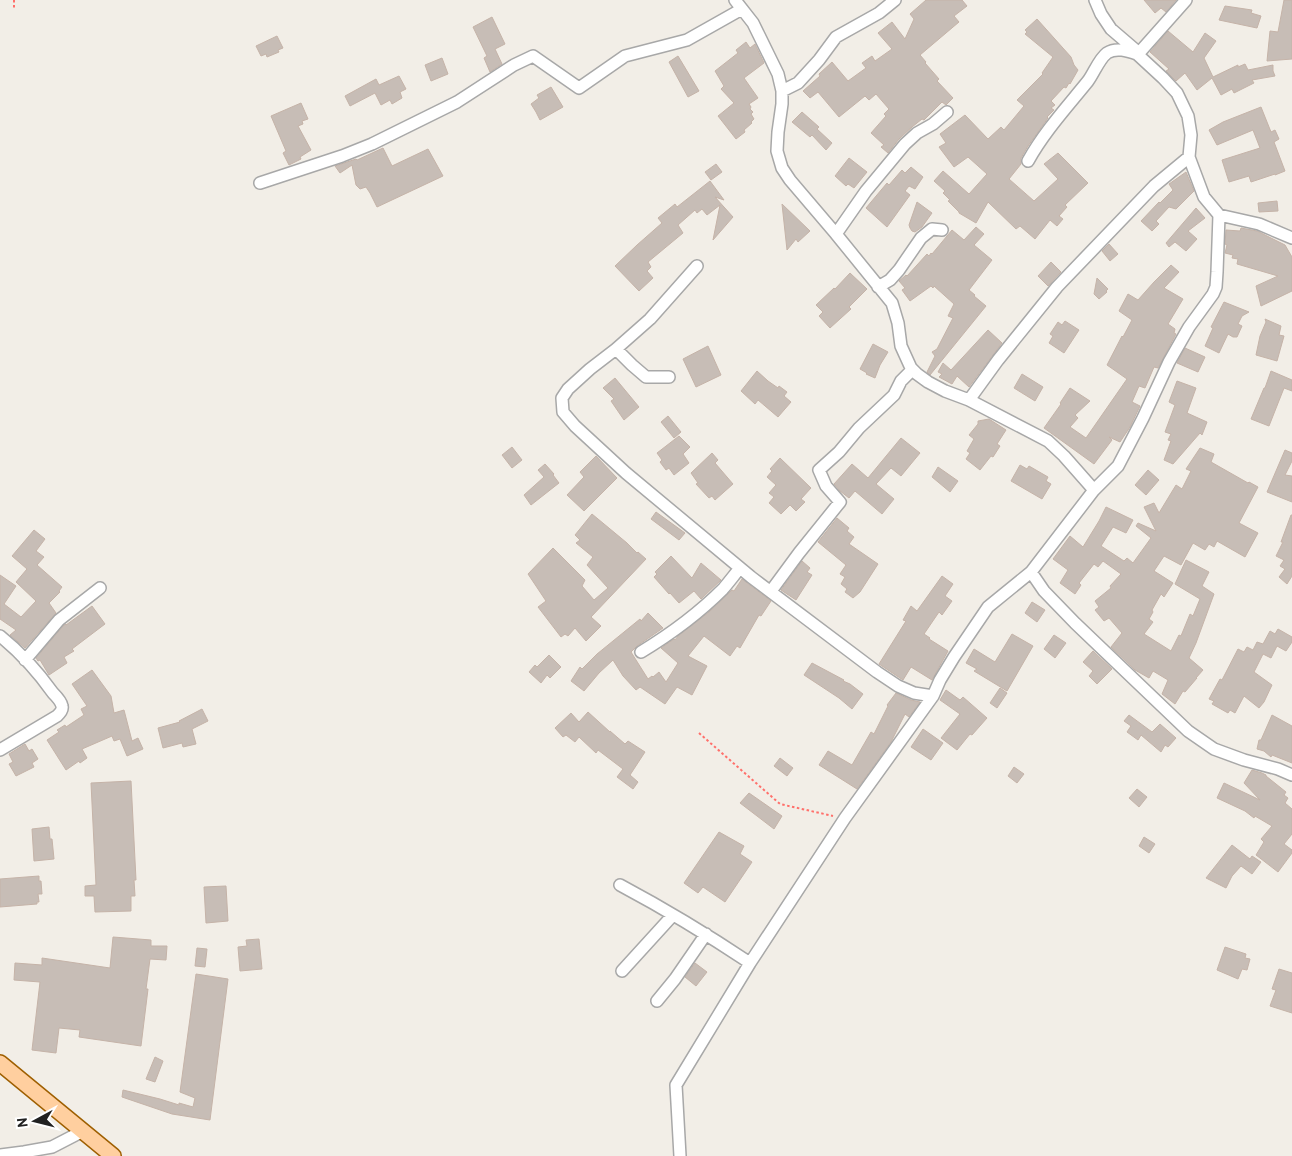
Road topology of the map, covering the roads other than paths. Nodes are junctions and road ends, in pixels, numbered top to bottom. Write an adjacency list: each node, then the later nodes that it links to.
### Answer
1 (895, 0): 6 (street)
2 (1095, 0): 5 (street)
3 (1186, 0): 5 (street)
4 (739, 5): 6 (street); 10 (street)
5 (1138, 53): 8 (street); 9 (street)
6 (782, 91): 13 (street)
7 (947, 112): 13 (street)
8 (1189, 157): 11 (street); 20 (street)
9 (1028, 161)
10 (260, 183)
11 (1218, 215): 14 (street); 21 (street)
12 (942, 230): 16 (street)
13 (836, 234): 16 (street)
14 (1292, 238)
15 (697, 266): 17 (street)
16 (878, 287): 18 (street)
17 (616, 349): 19 (street); 22 (street)
18 (912, 370): 20 (street); 25 (street)
19 (669, 377)
20 (969, 400): 21 (street)
21 (1094, 490): 23 (street)
22 (740, 568): 25 (street); 27 (street)
23 (1031, 572): 29 (street); 31 (street)
24 (100, 588): 28 (street)
25 (771, 591): 29 (street)
26 (0, 636): 28 (street)
27 (640, 652)
28 (25, 660): 30 (street)
29 (933, 696): 35 (street)
30 (0, 750)
31 (1292, 775)
32 (620, 886): 33 (street)
33 (673, 915): 34 (street); 36 (street)
34 (706, 934): 35 (street); 37 (street)
35 (750, 962): 42 (street)
36 (622, 971)
37 (657, 1000)
38 (0, 1063): 39 (main road)
39 (83, 1132): 40 (street); 41 (main road)
40 (0, 1155)
41 (113, 1156)
42 (680, 1156)

